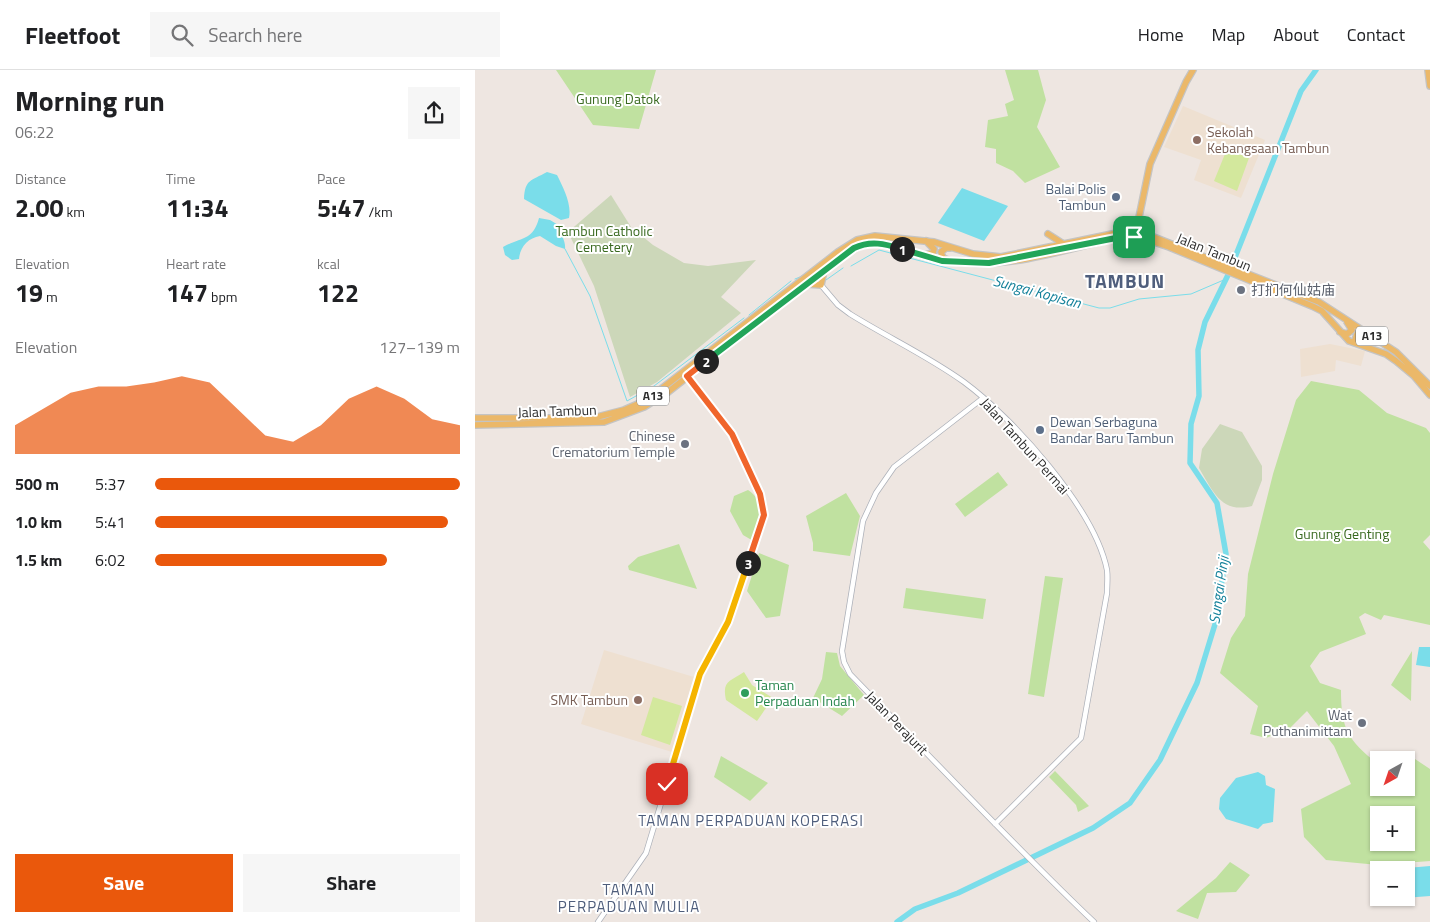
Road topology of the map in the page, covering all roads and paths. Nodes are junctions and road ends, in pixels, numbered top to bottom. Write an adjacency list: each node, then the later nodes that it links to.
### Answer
1 (1191, 70): 4 (main road)
2 (1428, 70): 3 (main road)
3 (1430, 86)
4 (1138, 222): 5 (main road); 6 (main road)
5 (1128, 231): 6 (main road, Jalan Tambun); 8 (main road, Jalan Tambun)
6 (1146, 234): 13 (main road, Jalan Tambun)
7 (927, 242): 9 (main road, Jalan Tambun); 11 (main road); 26 (main road, Jalan Tambun / A13)
8 (1064, 244): 10 (main road, Jalan Tambun); 10 (main road)
9 (956, 248): 10 (main road, Jalan Tambun); 12 (main road)
10 (1041, 249)
11 (920, 255): 12 (main road, Jalan Tambun / A13); 14 (main road, Jalan Tambun / A13)
12 (955, 262): 13 (main road, Jalan Tambun / A13)
13 (1224, 267): 15 (main road, Jalan Tambun / A13)
14 (825, 270): 16 (main road, Jalan Tambun / A13); 17 (main road)
15 (1238, 272): 18 (main road, Jalan Tambun / A13); 19 (main road, Jalan Tambun / A13)
16 (807, 284): 17 (main road); 22 (main road, Jalan Tambun / A13)
17 (821, 285): 25 (street, Jalan Tambun Permai)
18 (1338, 314): 19 (main road); 20 (main road, Jalan Tambun / A13)
19 (1337, 330): 21 (main road, Jalan Tambun / A13)
20 (1371, 335): 21 (main road); 23 (main road, Jalan Tambun / A13)
21 (1364, 347): 24 (main road, Jalan Tambun / A13)
22 (687, 376): 27 (main road, Jalan Tambun / A13); 29 (street)
23 (1430, 386)
24 (1430, 395)
25 (983, 398): 28 (street, Jalan Tambun Permai); 28 (street, Jalan Perajurit)
26 (475, 418)
27 (475, 425)
28 (995, 824): 30 (street, Jalan Perajurit)
29 (598, 922)
30 (1094, 922)

